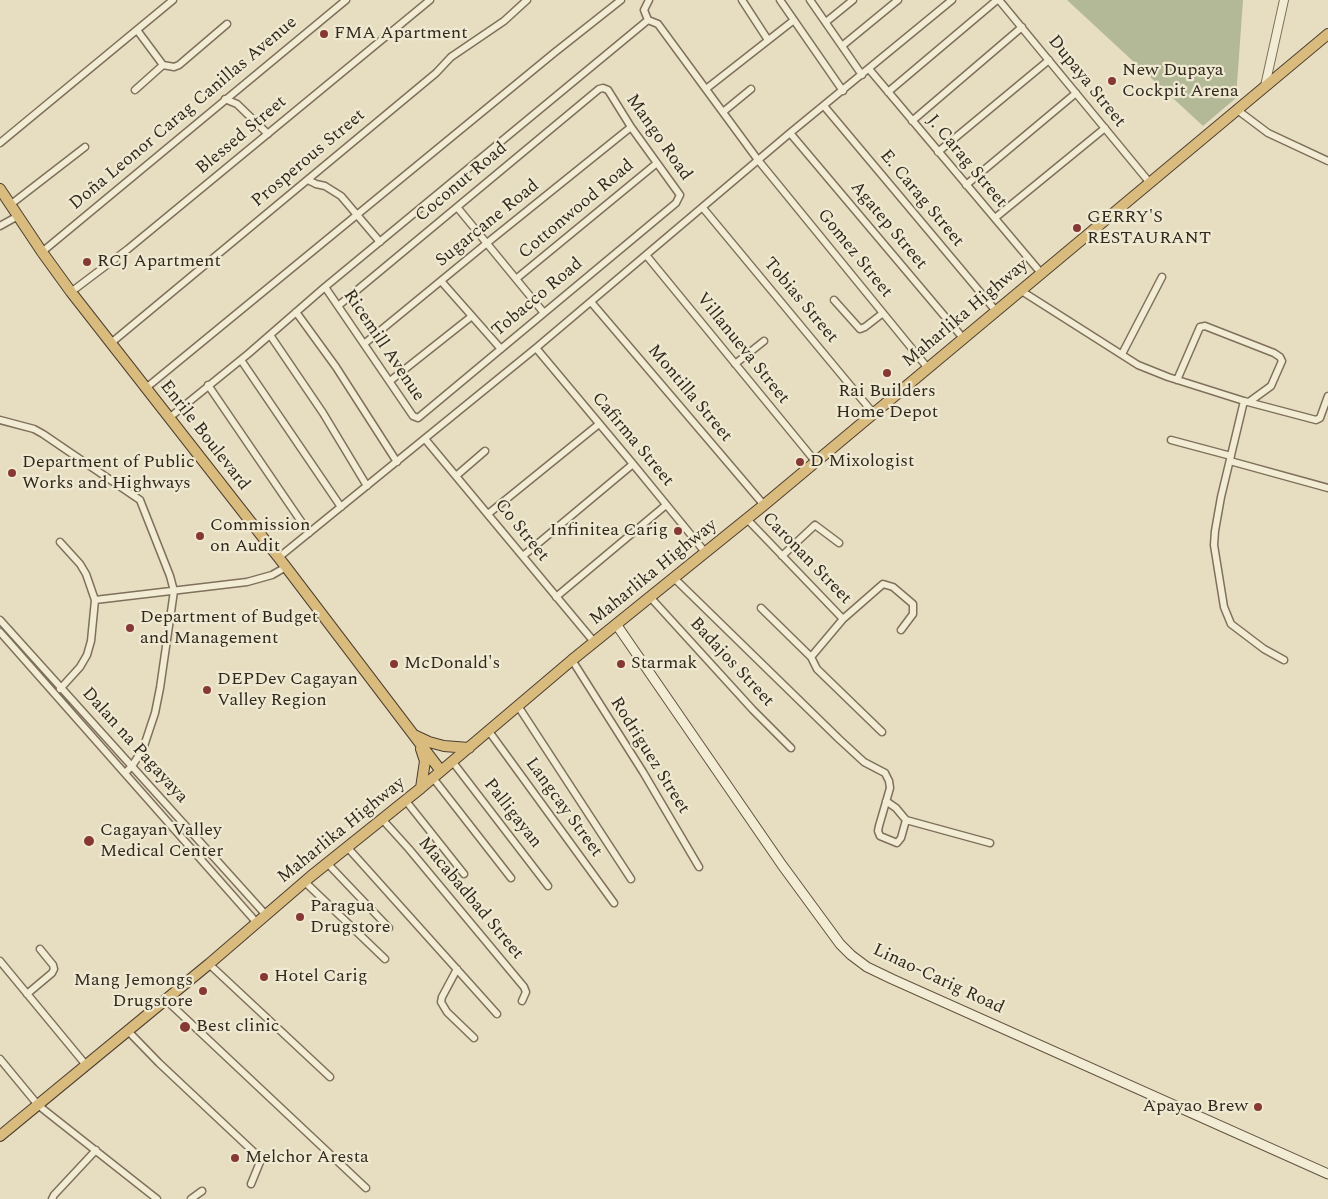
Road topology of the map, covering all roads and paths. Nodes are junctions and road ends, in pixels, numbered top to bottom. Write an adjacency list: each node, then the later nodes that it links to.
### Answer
1 (174, 0): 20 (street)
2 (346, 0): 36 (street, Doña Leonor Carag Canillas Avenue)
3 (430, 0): 44 (street, Blessed Street)
4 (527, 0): 51 (street, Prosperous Street)
5 (621, 0): 59 (street)
6 (649, 0): 15 (street)
7 (742, 0): 22 (street)
8 (780, 0): 16 (street)
9 (810, 0): 17 (street)
10 (853, 0): 17 (street)
11 (898, 0): 23 (street)
12 (952, 0): 26 (street)
13 (998, 0): 19 (street, Dupaya Street); 34 (street)
14 (1284, 0): 28 (street)
15 (648, 20): 29 (street, Gomez Street); 63 (street)
16 (794, 20): 22 (street); 33 (street)
17 (826, 22): 23 (street)
18 (227, 24): 25 (street)
19 (1022, 27): 24 (street, Dupaya Street); 40 (street)
20 (137, 30): 25 (street); 45 (street)
21 (1328, 34): 28 (highway, Maharlika Highway)
22 (768, 40): 29 (street)
23 (842, 46): 27 (street)
24 (1049, 60): 35 (street, Dupaya Street); 47 (street)
25 (163, 66): 31 (street)
26 (869, 69): 27 (street); 34 (street, J. Carag Street)
27 (862, 75): 33 (street)
28 (1265, 86): 38 (highway, Maharlika Highway)
29 (706, 89): 39 (street, Gomez Street)
30 (750, 89): 39 (street)
31 (135, 90)
32 (608, 90): 41 (street, Mango Road); 57 (street, Coconut Road)
33 (843, 91): 37 (street)
34 (888, 92): 40 (street, J. Carag Street)
35 (1076, 93): 42 (street, Dupaya Street); 53 (street)
36 (225, 99): 44 (street); 65 (street, Doña Leonor Carag Canillas Avenue)
37 (824, 106): 43 (street); 77 (street, E. Carag Street)
38 (1236, 109): 49 (street); 52 (highway, Maharlika Highway)
39 (723, 112): 48 (street, Gomez Street)
40 (912, 120): 47 (street, J. Carag Street)
41 (631, 127): 50 (street, Mango Road); 64 (street, Sugarcane Road)
42 (1105, 128): 52 (street, Dupaya Street); 61 (street)
43 (790, 133): 48 (street); 83 (street, Agatep Street)
44 (268, 134): 73 (street, Blessed Street)
45 (0, 143)
46 (85, 147): 56 (street)
47 (938, 152): 53 (street, J. Carag Street)
48 (758, 160): 58 (street); 80 (street, Gomez Street)
49 (1328, 161)
50 (657, 163): 55 (street, Mango Road); 69 (street, Cottonwood Road)
51 (308, 180): 59 (street); 85 (street, Prosperous Street)
52 (1150, 183): 67 (highway, Maharlika Highway)
53 (966, 185): 61 (street, J. Carag Street)
54 (0, 189): 56 (highway, Enrile Boulevard)
55 (676, 203): 79 (street, Tobacco Road)
56 (10, 205): 60 (highway, Enrile Boulevard)
57 (457, 207): 64 (street); 76 (street, Coconut Road)
58 (702, 208): 66 (street); 99 (street, Tobias Street)
59 (358, 214): 63 (street); 96 (street)
60 (18, 216): 62 (street); 65 (highway, Enrile Boulevard)
61 (995, 218): 67 (street, J. Carag Street)
62 (0, 226)
63 (380, 242): 71 (street)
64 (487, 243): 69 (street); 70 (street, Sugarcane Road)
65 (42, 252): 73 (highway, Enrile Boulevard)
66 (646, 255): 75 (street); 91 (street, Villanueva Street)
67 (1041, 273): 72 (highway, Maharlika Highway)
68 (1162, 277): 89 (street)
69 (516, 279): 79 (street)
70 (441, 281): 81 (street); 86 (street, Sugarcane Road)
71 (325, 287): 76 (street, Ricemill Avenue); 78 (street)
72 (1020, 290): 77 (highway, Maharlika Highway); 89 (street)
73 (71, 292): 85 (highway, Enrile Boulevard)
74 (834, 300): 80 (street)
75 (590, 302): 87 (street); 115 (street, Montilla Street)
76 (338, 306): 86 (street, Ricemill Avenue)
77 (996, 311): 83 (highway, Maharlika Highway)
78 (296, 312): 82 (street); 108 (street)
79 (544, 313): 88 (street, Tobacco Road)
80 (882, 313): 92 (street, Gomez Street)
81 (472, 316): 88 (street); 94 (street)
82 (270, 335): 90 (street); 112 (street)
83 (964, 337): 92 (highway, Maharlika Highway)
84 (764, 341): 91 (street)
85 (111, 343): 96 (highway, Enrile Boulevard)
86 (364, 344): 94 (street, Ricemill Avenue)
87 (536, 348): 103 (street, Cafirma Street); 104 (street)
88 (501, 349): 100 (street, Tobacco Road)
89 (1122, 354): 93 (street)
90 (241, 360): 95 (street); 116 (street)
91 (736, 364): 109 (street, Villanueva Street)
92 (927, 367): 99 (highway, Maharlika Highway)
93 (1178, 380): 98 (street); 98 (street)
94 (390, 381): 100 (street, Ricemill Avenue)
95 (208, 386): 101 (street); 119 (street)
96 (146, 388): 101 (highway, Enrile Boulevard)
97 (1328, 396): 98 (street)
98 (1246, 402): 107 (street)
99 (874, 414): 109 (highway, Maharlika Highway)
100 (420, 417)
101 (169, 418): 125 (highway, Enrile Boulevard)
102 (0, 420): 128 (street)
103 (599, 424): 110 (street, Cafirma Street); 117 (street)
104 (424, 439): 108 (street); 111 (street, Co Street)
105 (1171, 440): 107 (street)
106 (485, 450): 111 (street)
107 (1231, 458): 113 (street); 141 (street)
108 (396, 462): 112 (street)
109 (815, 462): 115 (highway, Maharlika Highway)
110 (633, 464): 114 (street, Cafirma Street); 123 (street)
111 (456, 476): 117 (street, Co Street)
112 (367, 486): 116 (street)
113 (1328, 488)
114 (666, 505): 122 (street, Cafirma Street); 129 (street)
115 (764, 505): 118 (highway, Maharlika Highway)
116 (341, 507): 119 (street)
117 (488, 514): 123 (street, Co Street)
118 (747, 519): 122 (highway, Maharlika Highway); 124 (street, Caronan Street)
119 (309, 533): 125 (street)
120 (60, 542): 131 (street)
121 (839, 543): 124 (street)
122 (705, 552): 127 (highway, Maharlika Highway)
123 (523, 556): 129 (street, Co Street)
124 (782, 556): 133 (street, Caronan Street)
125 (278, 558): 126 (highway, Enrile Boulevard)
126 (286, 567): 128 (street); 147 (highway, Enrile Boulevard)
127 (674, 578): 130 (highway, Maharlika Highway); 156 (street)
128 (174, 591): 131 (street); 151 (street)
129 (556, 597): 138 (street, Co Street)
130 (650, 597): 135 (highway, Maharlika Highway); 149 (street, Badajos Street)
131 (95, 600): 142 (street)
132 (761, 608): 139 (street)
133 (844, 619): 136 (street); 139 (street)
134 (0, 620): 142 (street, Dalan na Pagayaya)
135 (616, 624): 138 (highway, Maharlika Highway); 189 (main road, Linao-Carig Road)
136 (901, 630)
137 (0, 632): 143 (street, Dalan na Pagayaya)
138 (595, 643): 140 (highway, Maharlika Highway)
139 (811, 657): 146 (street)
140 (572, 660): 144 (highway, Maharlika Highway); 162 (street, Rodriguez Street)
141 (1284, 660)
142 (62, 688): 143 (street); 151 (street, Dalan na Pagayaya)
143 (54, 693): 152 (street, Dalan na Pagayaya)
144 (518, 706): 145 (highway, Maharlika Highway); 165 (street)
145 (488, 730): 148 (highway, Maharlika Highway); 168 (street, Langcay Street)
146 (882, 732)
147 (414, 738): 148 (highway); 153 (highway, Enrile Boulevard); 154 (highway)
148 (468, 748): 150 (highway, Maharlika Highway)
149 (791, 748)
150 (452, 761): 153 (highway, Maharlika Highway); 167 (street, Palligayan)
151 (132, 766): 152 (street); 169 (street, Dalan na Pagayaya)
152 (125, 773): 170 (street, Dalan na Pagayaya)
153 (437, 775): 154 (highway, Maharlika Highway); 164 (street)
154 (421, 788): 155 (highway, Maharlika Highway)
155 (406, 800): 157 (highway, Maharlika Highway); 163 (street)
156 (886, 801): 158 (street); 158 (street)
157 (382, 819): 160 (highway, Maharlika Highway); 179 (street, Macabadbad Street)
158 (906, 820): 159 (street)
159 (990, 843)
160 (348, 848): 161 (highway, Maharlika Highway); 176 (street)
161 (328, 864): 166 (highway, Maharlika Highway); 171 (street)
162 (699, 868)
163 (464, 874)
164 (511, 878)
165 (631, 879)
166 (305, 882): 169 (highway, Maharlika Highway); 173 (street)
167 (548, 886)
168 (614, 903)
169 (266, 915): 170 (highway, Maharlika Highway)
170 (257, 923): 175 (highway, Maharlika Highway)
171 (389, 928)
172 (40, 948): 177 (street)
173 (386, 959)
174 (0, 961): 177 (street)
175 (209, 964): 178 (highway, Maharlika Highway); 185 (street)
176 (456, 969): 180 (street); 182 (street)
177 (27, 994): 184 (street)
178 (166, 1000): 181 (highway, Maharlika Highway); 191 (street)
179 (522, 1001)
180 (497, 1014)
181 (128, 1031): 184 (highway, Maharlika Highway); 190 (street)
182 (474, 1038)
183 (0, 1059): 186 (street)
184 (86, 1064): 186 (highway, Maharlika Highway)
185 (330, 1077)
186 (38, 1105): 187 (highway, Maharlika Highway); 188 (street)
187 (0, 1136)
188 (96, 1150): 193 (street); 194 (street)
189 (1328, 1174)
190 (251, 1184)
191 (366, 1188)
192 (202, 1191): 195 (street)
193 (52, 1199)
194 (156, 1199)
195 (191, 1199)

